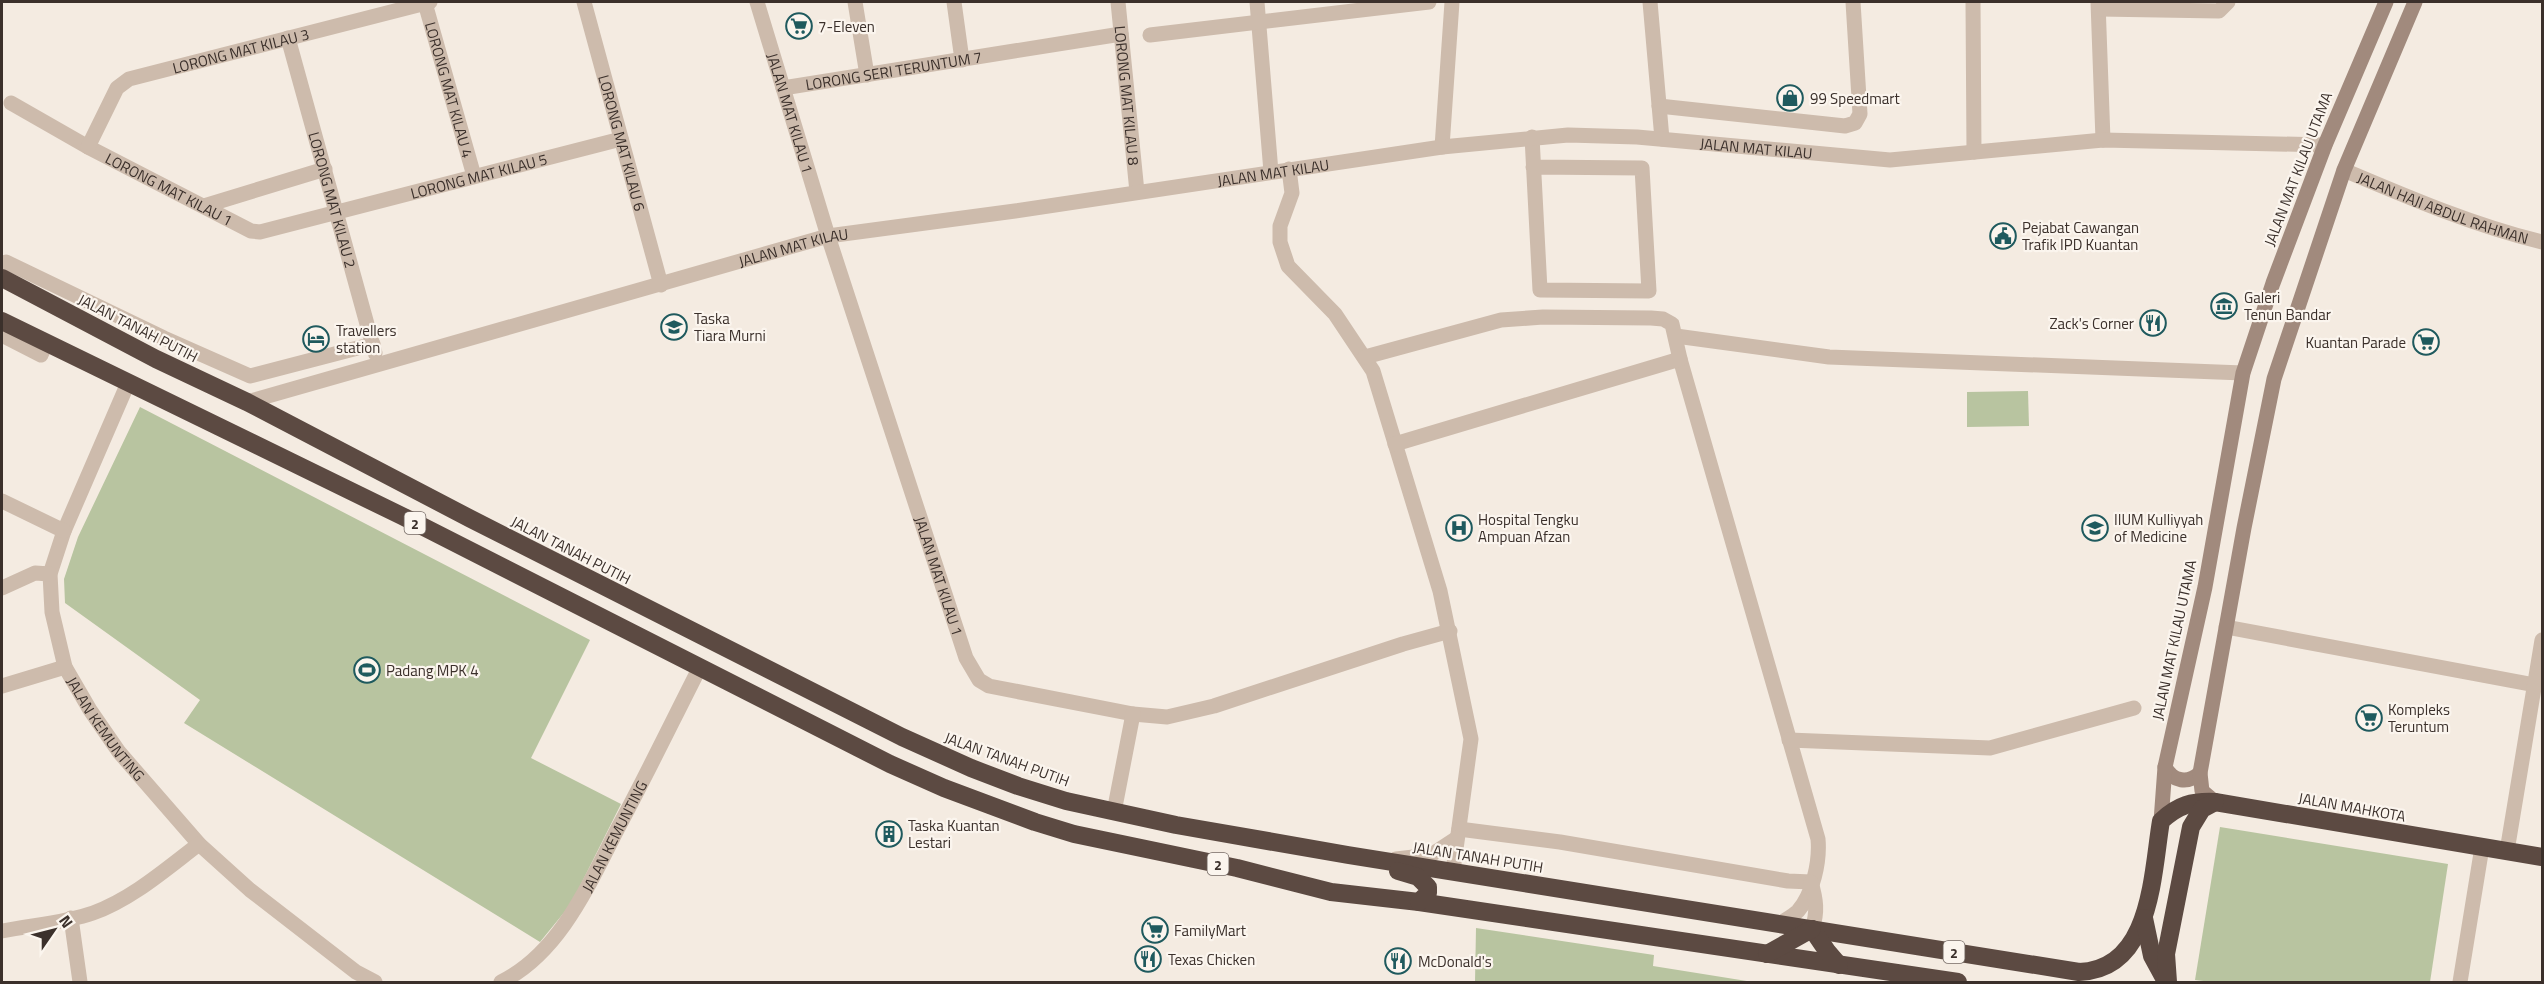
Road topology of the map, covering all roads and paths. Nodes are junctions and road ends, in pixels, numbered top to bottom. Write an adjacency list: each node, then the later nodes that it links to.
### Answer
1 (428, 2): 21 (street, LORONG MAT KILAU 3); 40 (street, LORONG MAT KILAU 4)
2 (584, 2): 28 (street, LORONG MAT KILAU 6)
3 (757, 2): 24 (street, JALAN MAT KILAU 1)
4 (855, 2): 23 (street)
5 (954, 2): 22 (street)
6 (1118, 2): 19 (street, LORONG MAT KILAU 8)
7 (1257, 2): 18 (street)
8 (1429, 2): 16 (street)
9 (1452, 2): 33 (street)
10 (1650, 2): 26 (street)
11 (1853, 2): 26 (street, JALAN MAT KILAU)
12 (1973, 2): 34 (street)
13 (2228, 2): 17 (street)
14 (2386, 2): 31 (street, JALAN MAT KILAU UTAMA)
15 (2415, 2): 38 (street)
16 (1393, 3): 18 (street)
17 (2098, 5): 30 (street)
18 (1259, 21): 20 (street); 39 (street)
19 (1121, 34): 22 (street, LORONG SERI TERUNTUM 7); 41 (street, LORONG MAT KILAU 8)
20 (1150, 36)
21 (288, 38): 32 (street, LORONG MAT KILAU 3); 37 (street, LORONG MAT KILAU 2)
22 (962, 60): 23 (street, LORONG SERI TERUNTUM 7)
23 (867, 75): 24 (street, LORONG SERI TERUNTUM 7)
24 (783, 88): 44 (street, JALAN MAT KILAU 1)
25 (11, 103): 32 (street, LORONG MAT KILAU 1)
26 (1659, 106): 29 (street)
27 (1532, 137): 29 (street, JALAN MAT KILAU); 33 (street, JALAN MAT KILAU); 35 (street)
28 (621, 139): 40 (street, LORONG MAT KILAU 5); 47 (street, LORONG MAT KILAU 6)
29 (1662, 139): 34 (street, JALAN MAT KILAU)
30 (2103, 140): 31 (street, JALAN MAT KILAU); 34 (street, JALAN MAT KILAU)
31 (2325, 145): 58 (street, JALAN MAT KILAU UTAMA)
32 (88, 147): 42 (street, LORONG MAT KILAU 1)
33 (1442, 147): 36 (street, JALAN MAT KILAU)
34 (1974, 152)
35 (1533, 167): 35 (street)
36 (1289, 169): 39 (street, JALAN MAT KILAU); 54 (street)
37 (325, 170): 42 (street); 43 (street, LORONG MAT KILAU 2)
38 (2344, 170): 45 (street, JALAN HAJI ABDUL RAHMAN); 67 (street)
39 (1271, 172): 41 (street, JALAN MAT KILAU)
40 (474, 176): 43 (street, LORONG MAT KILAU 5)
41 (1137, 192): 44 (street, JALAN MAT KILAU)
42 (204, 206): 43 (street, LORONG MAT KILAU 1)
43 (336, 211): 52 (street, LORONG MAT KILAU 2)
44 (828, 236): 47 (street, JALAN MAT KILAU); 76 (street, JALAN MAT KILAU 1)
45 (2542, 242)
46 (4, 270): 51 (street); 55 (highway, JALAN TANAH PUTIH / 2)
47 (661, 285): 57 (street, JALAN MAT KILAU)
48 (2, 321): 53 (highway, 2)
49 (2, 335): 53 (street)
50 (1676, 336): 54 (street); 56 (street); 58 (street)
51 (164, 338): 52 (street); 55 (street)
52 (373, 344): 57 (street, LORONG MAT KILAU 2)
53 (44, 350): 59 (highway, 2)
54 (1365, 357): 61 (street)
55 (156, 359): 60 (highway, JALAN TANAH PUTIH / 2)
56 (1680, 359): 61 (street); 77 (street)
57 (378, 363): 60 (street, JALAN MAT KILAU)
58 (2243, 373): 65 (street, JALAN MAT KILAU UTAMA)
59 (128, 383): 63 (street, JALAN KEMUNTING); 72 (highway, 2)
60 (247, 402): 81 (highway, JALAN TANAH PUTIH / 2)
61 (1395, 444): 69 (street)
62 (2, 501): 63 (street)
63 (64, 531): 64 (street, JALAN KEMUNTING)
64 (50, 574): 66 (street); 71 (street, JALAN KEMUNTING)
65 (2205, 587): 67 (street); 78 (street, JALAN MAT KILAU UTAMA)
66 (2, 588)
67 (2232, 594): 68 (street)
68 (2226, 627): 73 (street); 79 (street)
69 (1450, 631): 76 (street, JALAN MAT KILAU 1); 83 (street)
70 (2542, 640): 73 (street)
71 (65, 668): 74 (street); 84 (street, JALAN KEMUNTING)
72 (699, 669): 92 (highway, 2); 102 (street, JALAN KEMUNTING)
73 (2535, 685): 86 (street)
74 (2, 686)
75 (2134, 708): 77 (street)
76 (1133, 714): 81 (street)
77 (1790, 740): 91 (street)
78 (2165, 767): 79 (street); 82 (street, JALAN MAT KILAU UTAMA)
79 (2200, 773): 80 (street)
80 (2215, 802): 82 (highway, JALAN MAHKOTA); 85 (highway, JALAN MAHKOTA); 104 (highway)
81 (1114, 812): 87 (highway, JALAN TANAH PUTIH / 2)
82 (2161, 821): 94 (highway, JALAN MAT KILAU UTAMA)
83 (1458, 833): 89 (street); 90 (street); 91 (street)
84 (199, 844): 93 (street); 101 (street, JALAN KEMUNTING)
85 (2482, 847): 86 (highway, JALAN MAHKOTA); 105 (street)
86 (2507, 851): 88 (highway, JALAN MAHKOTA)
87 (1348, 855): 89 (highway, JALAN TANAH PUTIH / 2); 92 (highway)
88 (2542, 857)
89 (1384, 860): 90 (highway, JALAN TANAH PUTIH / 2)
90 (1453, 871): 95 (highway, JALAN TANAH PUTIH / 2)
91 (1811, 882): 95 (street); 96 (street)
92 (1419, 902): 98 (highway, 2)
93 (71, 918): 97 (street); 100 (street)
94 (2144, 918): 96 (highway, JALAN TANAH PUTIH / 2); 104 (highway)
95 (1779, 924): 96 (highway, JALAN TANAH PUTIH / 2)
96 (1812, 929): 98 (highway); 99 (highway)
97 (2, 931)
98 (1767, 954): 99 (highway, 2)
99 (1839, 964): 103 (highway, 2)
100 (80, 982)
101 (375, 982)
102 (501, 982)
103 (1958, 982)
104 (2168, 982)
105 (2460, 982)

